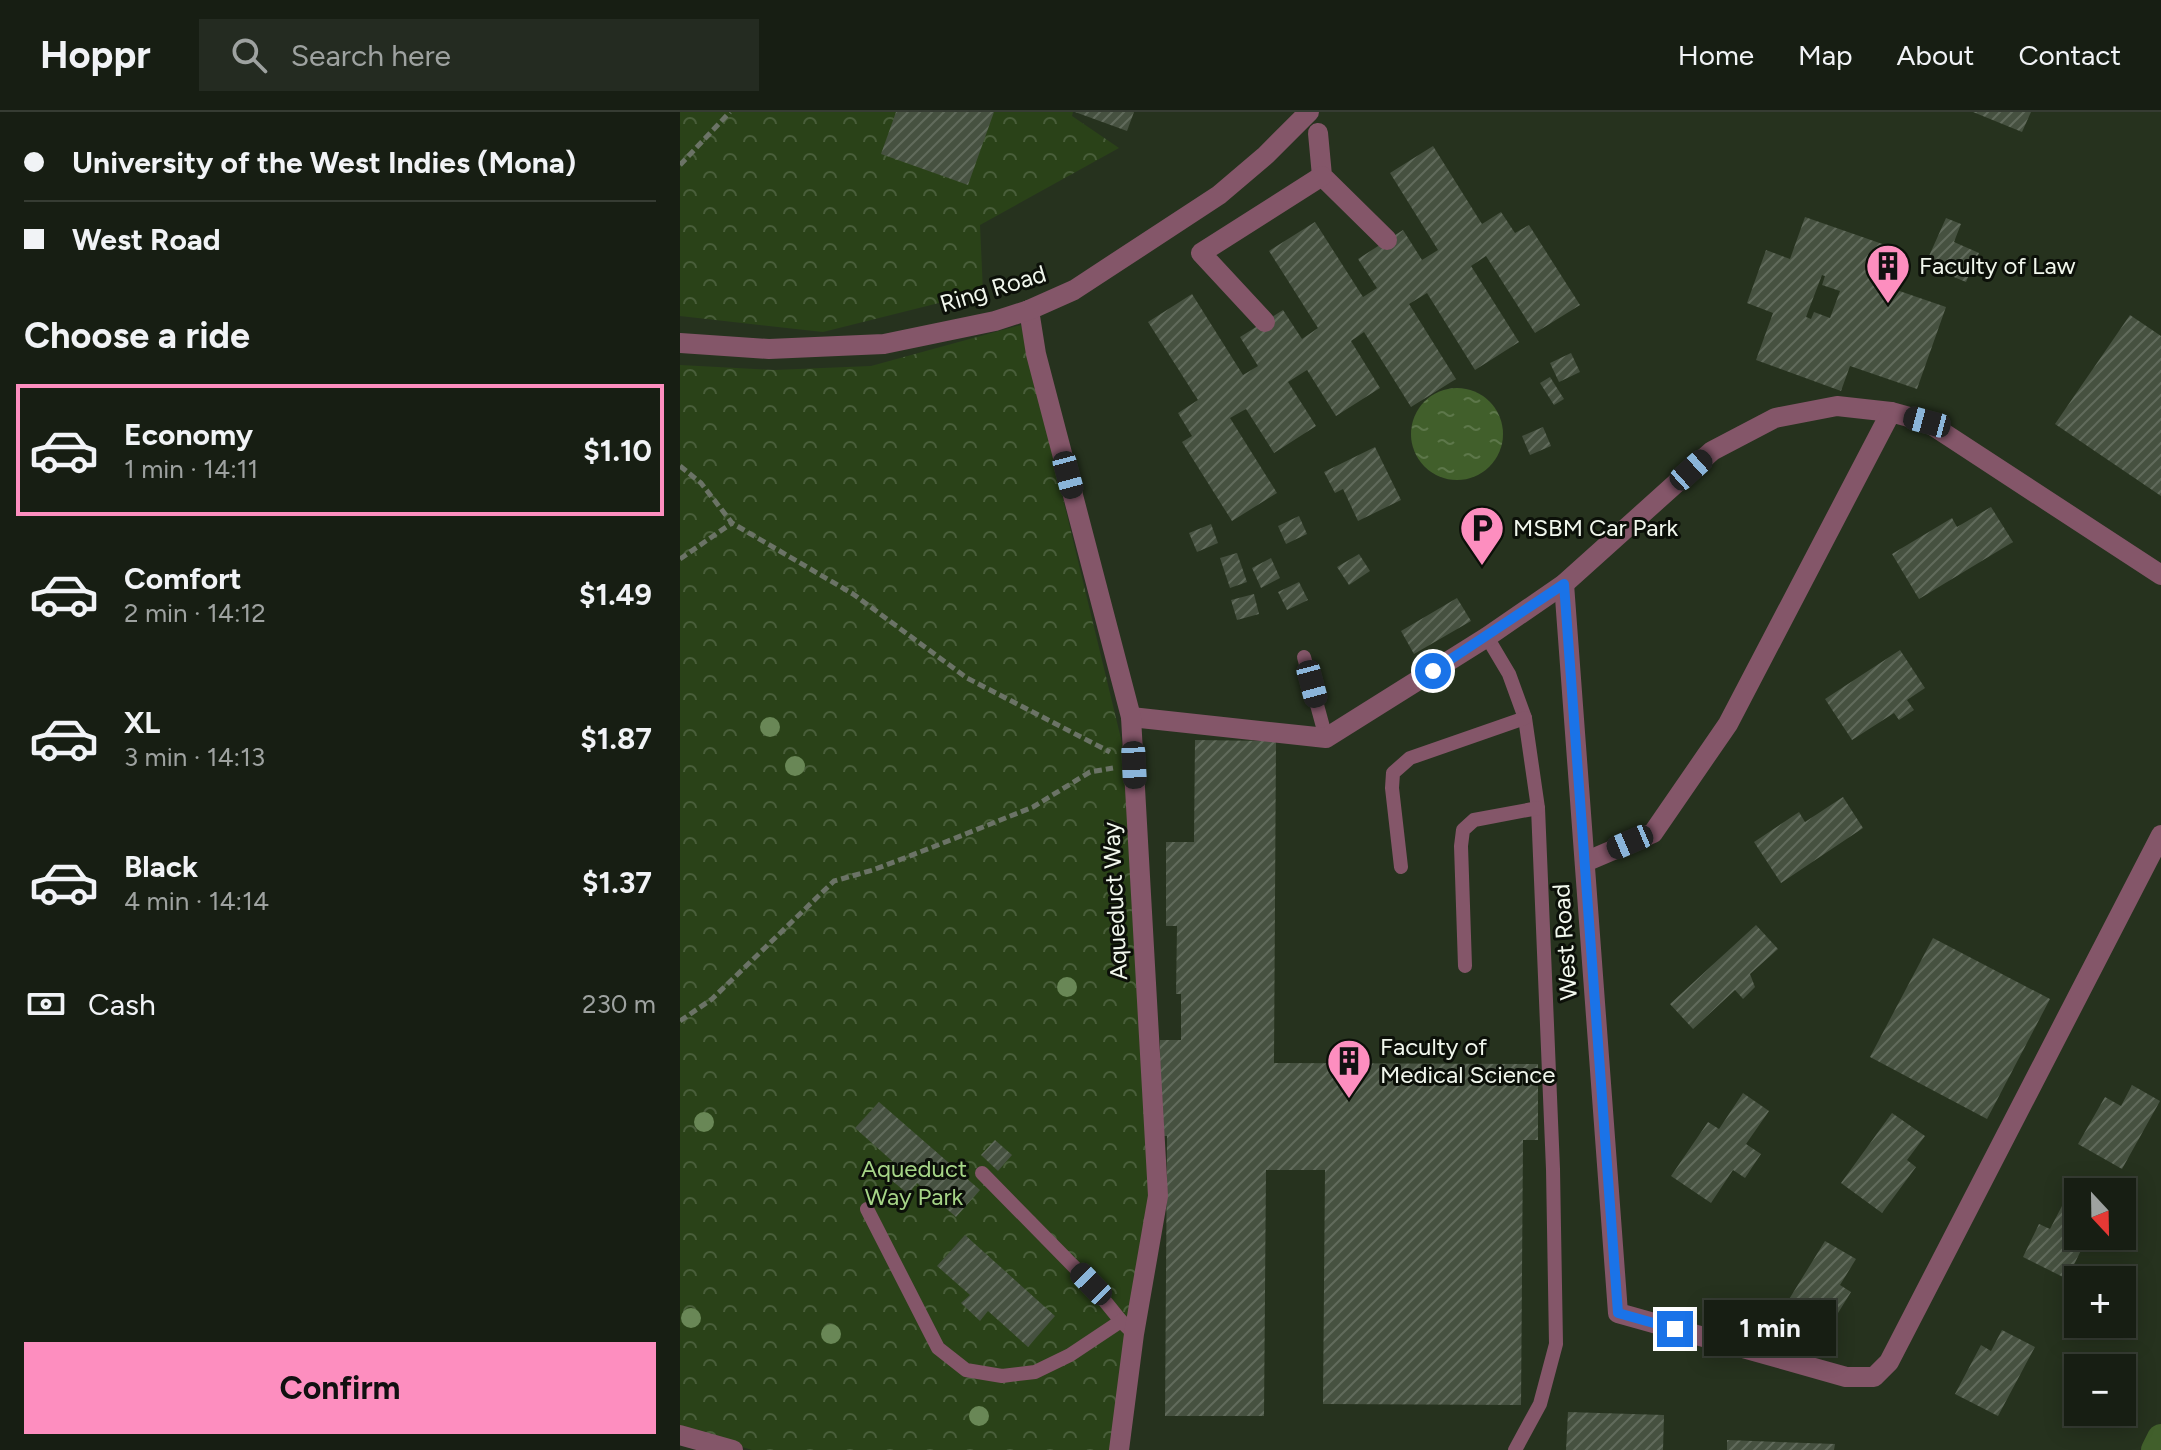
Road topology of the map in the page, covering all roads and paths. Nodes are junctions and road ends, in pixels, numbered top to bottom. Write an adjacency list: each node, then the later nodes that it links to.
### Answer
1 (730, 112): 4 (path)
2 (1309, 112): 7 (street, Ring Road)
3 (1318, 133): 5 (street)
4 (680, 165)
5 (1322, 176): 6 (street); 8 (street)
6 (1387, 240)
7 (1029, 310): 9 (street, Ring Road); 18 (street, Aqueduct Way)
8 (1265, 322)
9 (680, 343)
10 (1891, 412): 14 (street); 15 (street); 27 (street)
11 (680, 466): 12 (path)
12 (732, 523): 13 (path); 22 (path)
13 (680, 559)
14 (2161, 575)
15 (1564, 584): 16 (street); 27 (street, West Road)
16 (1487, 637): 19 (lane); 21 (street)
17 (1304, 657): 21 (lane)
18 (1131, 717): 21 (street); 23 (street, Aqueduct Way)
19 (1525, 718): 25 (lane); 28 (lane)
20 (1109, 738): 22 (path)
21 (1326, 738)
22 (1110, 752): 24 (path)
23 (1134, 765): 24 (path); 33 (street, Aqueduct Way)
24 (1112, 768): 30 (path)
25 (1538, 808): 29 (lane); 37 (lane)
26 (2161, 835): 27 (street, West Road)
27 (1585, 862)
28 (1401, 867)
29 (1465, 966)
30 (680, 1021)
31 (982, 1173): 33 (lane)
32 (867, 1209): 33 (lane)
33 (1128, 1327): 36 (street, Aqueduct Way)
34 (680, 1435): 35 (street)
35 (733, 1450)
36 (1119, 1450)
37 (1515, 1450)

